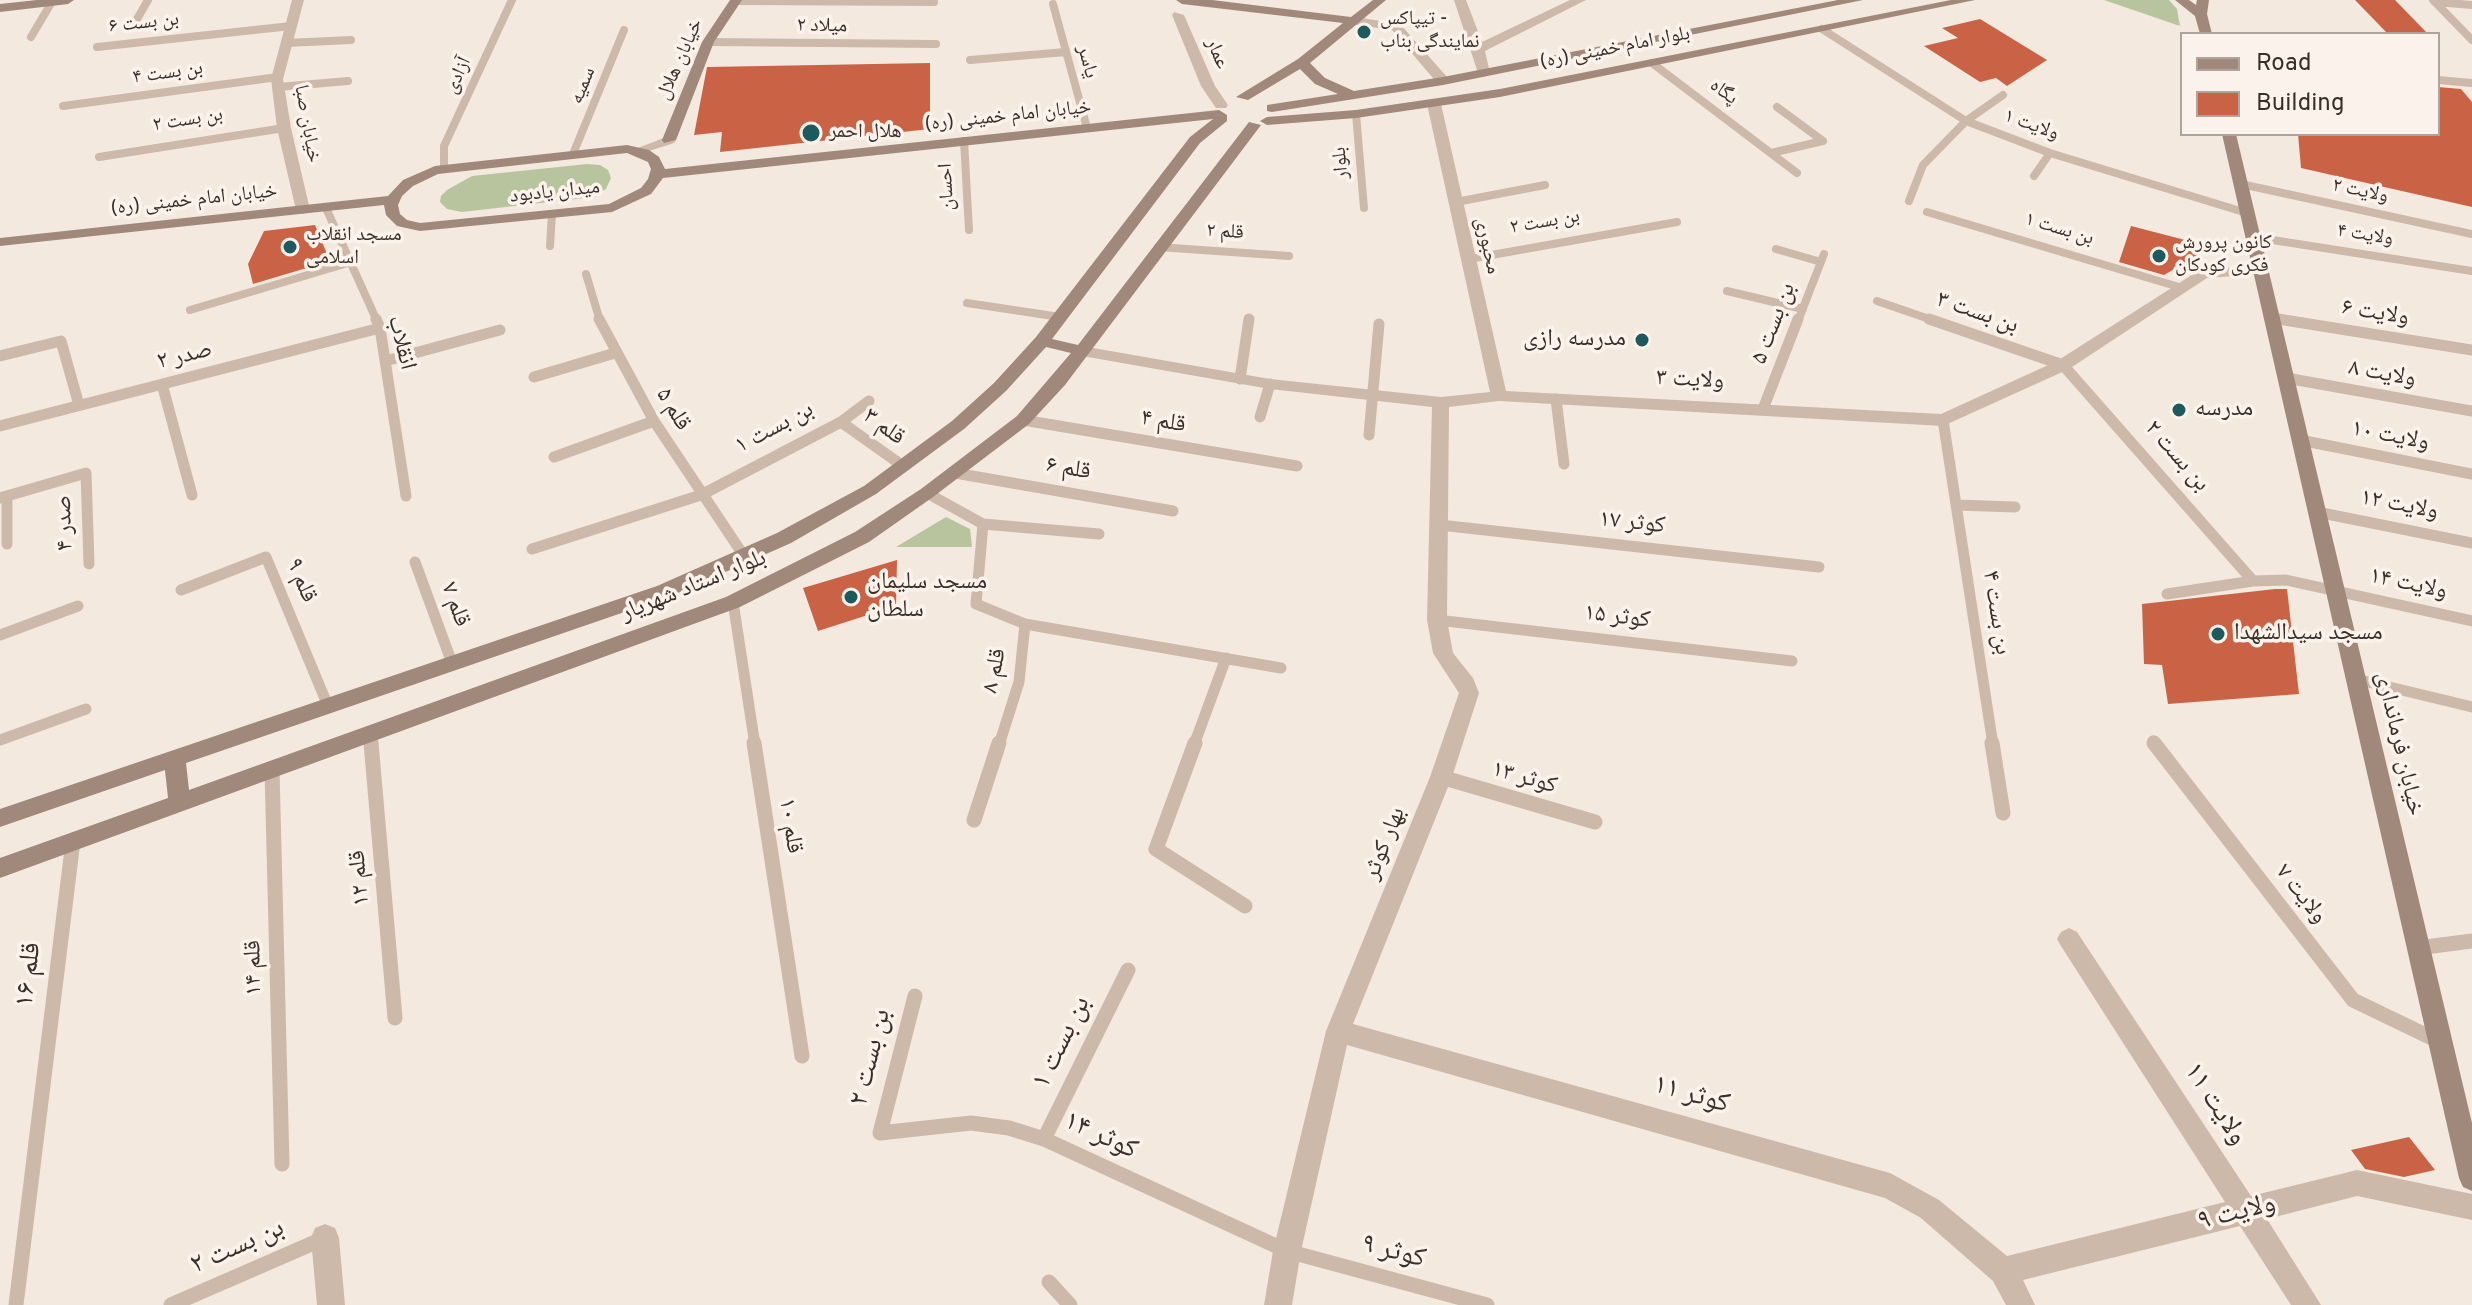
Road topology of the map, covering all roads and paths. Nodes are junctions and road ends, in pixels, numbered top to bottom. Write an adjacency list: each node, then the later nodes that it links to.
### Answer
1 (68, 0): 14 (main road)
2 (148, 0): 23 (lane)
3 (298, 0): 24 (street, خیابان صبا)
4 (512, 0): 68 (lane, آزادی)
5 (736, 0): 16 (lane); 31 (main road, خیابان هلال)
6 (1182, 0): 22 (main road)
7 (1380, 0): 22 (main road)
8 (1460, 0): 35 (street)
9 (1580, 0): 35 (street)
10 (1857, 0): 40 (main road, بلوار امام خمینی (ره))
11 (1969, 0): 25 (main road, بلوار امام خمینی (ره))
12 (2181, 0): 19 (main road)
13 (2191, 0): 19 (main road)
14 (52, 1): 20 (main road); 28 (lane)
15 (2434, 1): 18 (lane); 30 (lane)
16 (934, 2)
17 (1053, 4): 36 (lane, یاسر)
18 (2472, 5)
19 (2202, 7): 27 (main road)
20 (0, 8)
21 (1178, 15): 52 (street, عمار)
22 (1355, 21): 38 (main road); 43 (street)
23 (133, 26)
24 (291, 26): 32 (street, خیابان صبا); 34 (lane, بن بست ۶)
25 (1822, 29): 39 (main road, بلوار امام خمینی (ره)); 56 (lane, ولایت ۱)
26 (624, 30): 66 (lane, سمیه)
27 (2206, 32)
28 (31, 37)
29 (351, 40): 32 (lane)
30 (2472, 40)
31 (708, 42): 33 (lane, میلاد ۲); 60 (main road, خیابان هلال)
32 (286, 43): 44 (street, خیابان صبا)
33 (936, 44)
34 (97, 47)
35 (1478, 49): 40 (street)
36 (1066, 52): 37 (lane); 58 (lane, یاسر)
37 (970, 60)
38 (1303, 62): 47 (main road); 48 (main road); 54 (main road, بلوار استاد شهریار)
39 (1652, 63): 49 (main road, بلوار امام خمینی (ره)); 64 (lane, پگاه)
40 (1484, 73): 43 (main road, بلوار امام خمینی (ره))
41 (2440, 80): 45 (lane)
42 (348, 81): 44 (lane)
43 (1443, 81): 47 (main road, بلوار امام خمینی (ره))
44 (278, 82): 50 (lane, بن بست ۴); 57 (street, خیابان صبا)
45 (2472, 83)
46 (2003, 95): 56 (lane)
47 (1355, 96): 54 (main road, بلوار امام خمینی (ره))
48 (1243, 97): 52 (main road); 54 (main road)
49 (1434, 104): 53 (main road, بلوار امام خمینی (ره)); 76 (street, محبوری)
50 (63, 106)
51 (1777, 107): 64 (lane)
52 (1221, 113): 54 (main road); 55 (main road, خیابان امام خمینی (ره)); 61 (main road, بلوار استاد شهریار)
53 (1356, 114): 54 (main road, بلوار امام خمینی (ره)); 78 (lane, بلوار)
54 (1266, 115): 89 (main road, بلوار استاد شهریار)
55 (1162, 120): 58 (main road, خیابان امام خمینی (ره)); 61 (main road)
56 (1966, 121): 65 (lane, ولایت ۱); 75 (lane)
57 (284, 128): 67 (lane, بن بست ۲); 79 (street, خیابان صبا)
58 (1087, 128): 62 (main road, خیابان امام خمینی (ره))
59 (2229, 136): 72 (main road, خیابان فرمانداری)
60 (669, 140): 63 (street); 69 (street)
61 (1195, 140): 103 (main road, بلوار استاد شهریار)
62 (964, 141): 69 (main road, خیابان امام خمینی (ره)); 84 (lane, احسان)
63 (637, 151): 66 (main road, میدان یادبود); 69 (main road)
64 (1771, 153): 70 (lane, پگاه)
65 (2050, 153): 71 (lane); 81 (lane, ولایت ۱)
66 (573, 154): 68 (main road, میدان یادبود)
67 (99, 157)
68 (444, 168): 74 (main road, میدان یادبود)
69 (658, 172): 82 (main road, میدان یادبود)
70 (1797, 173)
71 (2034, 176)
72 (2241, 184): 81 (main road, خیابان فرمانداری); 85 (lane, ولایت ۲)
73 (1545, 185): 76 (lane)
74 (393, 200): 77 (main road, خیابان امام خمینی (ره)); 82 (main road, میدان یادبود)
75 (1909, 201)
76 (1456, 202): 92 (street, محبوری)
77 (326, 208): 79 (main road, خیابان امام خمینی (ره)); 93 (lane, انقلاب)
78 (1364, 208)
79 (303, 210): 87 (main road, خیابان امام خمینی (ره))
80 (1927, 212): 97 (lane, بن بست ۱)
81 (2247, 213): 86 (main road, خیابان فرمانداری)
82 (552, 214): 88 (lane)
83 (1677, 222): 92 (lane, بن بست ۲)
84 (969, 230)
85 (2472, 234)
86 (2253, 237): 94 (main road, خیابان فرمانداری); 95 (lane, ولایت ۴)
87 (0, 242)
88 (550, 246)
89 (1158, 247): 91 (lane, قلم ۲); 111 (main road, بلوار استاد شهریار)
90 (1776, 249): 101 (lane, بن بست ۵)
91 (1289, 256)
92 (1469, 259): 122 (street, محبوری)
93 (348, 263): 102 (lane); 107 (lane, انقلاب)
94 (2261, 269): 97 (street, ولایت ۳); 104 (main road, خیابان فرمانداری)
95 (2472, 271)
96 (586, 274): 112 (lane, قلم ۵)
97 (2179, 287): 115 (street, ولایت ۳)
98 (1727, 291): 101 (lane)
99 (1877, 301): 115 (lane, بن بست ۳)
100 (967, 303): 103 (lane)
101 (1803, 309): 127 (lane, بن بست ۵)
102 (190, 310)
103 (1060, 317): 109 (main road, بلوار استاد شهریار)
104 (2272, 318): 110 (lane, ولایت ۶); 117 (main road, خیابان فرمانداری)
105 (1249, 319): 118 (lane)
106 (1379, 324): 121 (lane)
107 (380, 328): 114 (lane, انقلاب); 119 (lane, صدر ۲)
108 (500, 330): 114 (lane)
109 (1042, 341): 111 (main road); 139 (main road, بلوار استاد شهریار)
110 (2472, 350)
111 (1082, 351): 118 (street, ولایت ۳); 130 (main road, بلوار استاد شهریار)
112 (615, 353): 116 (lane); 132 (lane, قلم ۵)
113 (0, 356): 126 (lane)
114 (385, 361): 146 (lane, انقلاب)
115 (2063, 365): 131 (street, ولایت ۳); 162 (lane, بن بست ۲)
116 (534, 377)
117 (2286, 378): 128 (lane, ولایت ۸); 136 (main road, خیابان فرمانداری)
118 (1240, 379): 120 (street, ولایت ۳)
119 (162, 384): 126 (lane, صدر ۲); 144 (lane)
120 (1270, 384): 121 (street, ولایت ۳); 129 (lane)
121 (1375, 395): 125 (street, ولایت ۳); 135 (lane)
122 (1499, 396): 123 (street, ولایت ۳); 125 (street, ولایت ۳)
123 (1556, 399): 127 (street, ولایت ۳); 138 (lane)
124 (869, 401): 133 (lane, بن بست ۱)
125 (1441, 402): 153 (street, بهار کوثر)
126 (79, 405): 134 (lane, صدر ۲)
127 (1763, 409): 131 (street, ولایت ۳)
128 (2472, 411)
129 (1260, 417)
130 (1023, 420): 140 (lane, قلم ۴); 141 (main road, بلوار استاد شهریار)
131 (1943, 420): 148 (lane, بن بست ۴)
132 (654, 421): 137 (lane); 145 (lane, قلم ۵)
133 (841, 422): 139 (lane, قلم ۳); 145 (lane, بن بست ۱)
134 (0, 426)
135 (1369, 435)
136 (2300, 440): 142 (lane, ولایت ۱۰); 151 (main road, خیابان فرمانداری)
137 (554, 457)
138 (1564, 464)
139 (903, 466): 158 (main road, بلوار استاد شهریار)
140 (1297, 466)
141 (955, 473): 143 (main road, بلوار استاد شهریار); 150 (lane, قلم ۶)
142 (2472, 474)
143 (927, 493): 152 (lane); 166 (main road, بلوار استاد شهریار)
144 (192, 495)
145 (701, 495): 157 (lane); 158 (lane, قلم ۵)
146 (406, 496)
147 (4, 497): 156 (lane); 160 (lane, صدر ۴)
148 (1956, 505): 149 (lane); 187 (lane, بن بست ۴)
149 (2015, 507)
150 (1173, 511)
151 (2317, 512): 155 (lane, ولایت ۱۲); 164 (main road, خیابان فرمانداری)
152 (983, 524): 154 (lane); 170 (lane, قلم ۸)
153 (1440, 525): 161 (lane, کوثر ۱۷); 168 (street, بهار کوثر)
154 (1099, 534)
155 (2472, 543)
156 (7, 544)
157 (532, 549)
158 (744, 556): 174 (main road, بلوار استاد شهریار)
159 (415, 562): 174 (lane, قلم ۷)
160 (89, 564)
161 (1819, 567)
162 (2253, 581): 164 (lane, ولایت ۱۴); 165 (lane, ولایت ۱۴)
163 (181, 590): 177 (lane, قلم ۹)
164 (2336, 592): 169 (lane, ولایت ۱۴); 176 (main road, خیابان فرمانداری)
165 (2167, 594)
166 (733, 602): 180 (main road, بلوار استاد شهریار); 202 (lane, قلم ۱۰)
167 (78, 606): 171 (lane)
168 (1437, 620): 173 (lane, کوثر ۱۵); 185 (street, بهار کوثر)
169 (2472, 621)
170 (1025, 624): 172 (lane); 189 (lane, قلم ۸)
171 (0, 635)
172 (1226, 658): 175 (lane); 193 (lane)
173 (1792, 661)
174 (452, 663): 177 (main road, بلوار استاد شهریار)
175 (1281, 668)
176 (2356, 679): 178 (lane); 196 (main road, خیابان فرمانداری)
177 (328, 706): 183 (main road, بلوار استاد شهریار)
178 (2472, 707)
179 (86, 709): 181 (lane)
180 (370, 734): 184 (main road, بلوار استاد شهریار); 199 (lane, قلم ۱۲)
181 (0, 740)
182 (2153, 741): 201 (lane, ولایت ۷)
183 (175, 758): 186 (main road); 188 (main road, بلوار استاد شهریار)
184 (272, 770): 186 (main road, بلوار استاد شهریار); 205 (lane, قلم ۱۴)
185 (1441, 777): 190 (lane, کوثر ۱۳); 200 (street, بهار کوثر)
186 (179, 803): 191 (main road, بلوار استاد شهریار)
187 (2003, 813)
188 (0, 818)
189 (974, 820)
190 (1595, 822)
191 (73, 841): 192 (main road, بلوار استاد شهریار); 213 (lane, قلم ۱۶)
192 (0, 868)
193 (1245, 906)
194 (2069, 939): 208 (street, ولایت ۱۱)
195 (2470, 944): 196 (lane)
196 (2418, 948): 201 (main road, خیابان فرمانداری)
197 (1128, 970): 204 (lane, بن بست ۱)
198 (915, 996): 203 (lane, بن بست ۲)
199 (395, 1018)
200 (1338, 1031): 210 (street, بهار کوثر); 211 (street, کوثر ۱۱)
201 (2440, 1042): 206 (main road, خیابان فرمانداری)
202 (802, 1056)
203 (880, 1133): 204 (lane, کوثر ۱۴)
204 (1044, 1139): 210 (lane, کوثر ۱۴)
205 (282, 1164)
206 (2472, 1178)
207 (2472, 1207): 208 (street, ولایت ۹)
208 (2246, 1212): 211 (street, ولایت ۹); 220 (street, ولایت ۱۱)
209 (325, 1238): 214 (lane, بن بست ۲); 215 (street)
210 (1287, 1251): 217 (street, بهار کوثر); 218 (lane, کوثر ۹)
211 (2003, 1271): 219 (street)
212 (1049, 1282): 216 (lane)
213 (16, 1305)
214 (171, 1305)
215 (331, 1305)
216 (1070, 1305)
217 (1278, 1305)
218 (1487, 1305)
219 (2021, 1305)
220 (2307, 1305)

